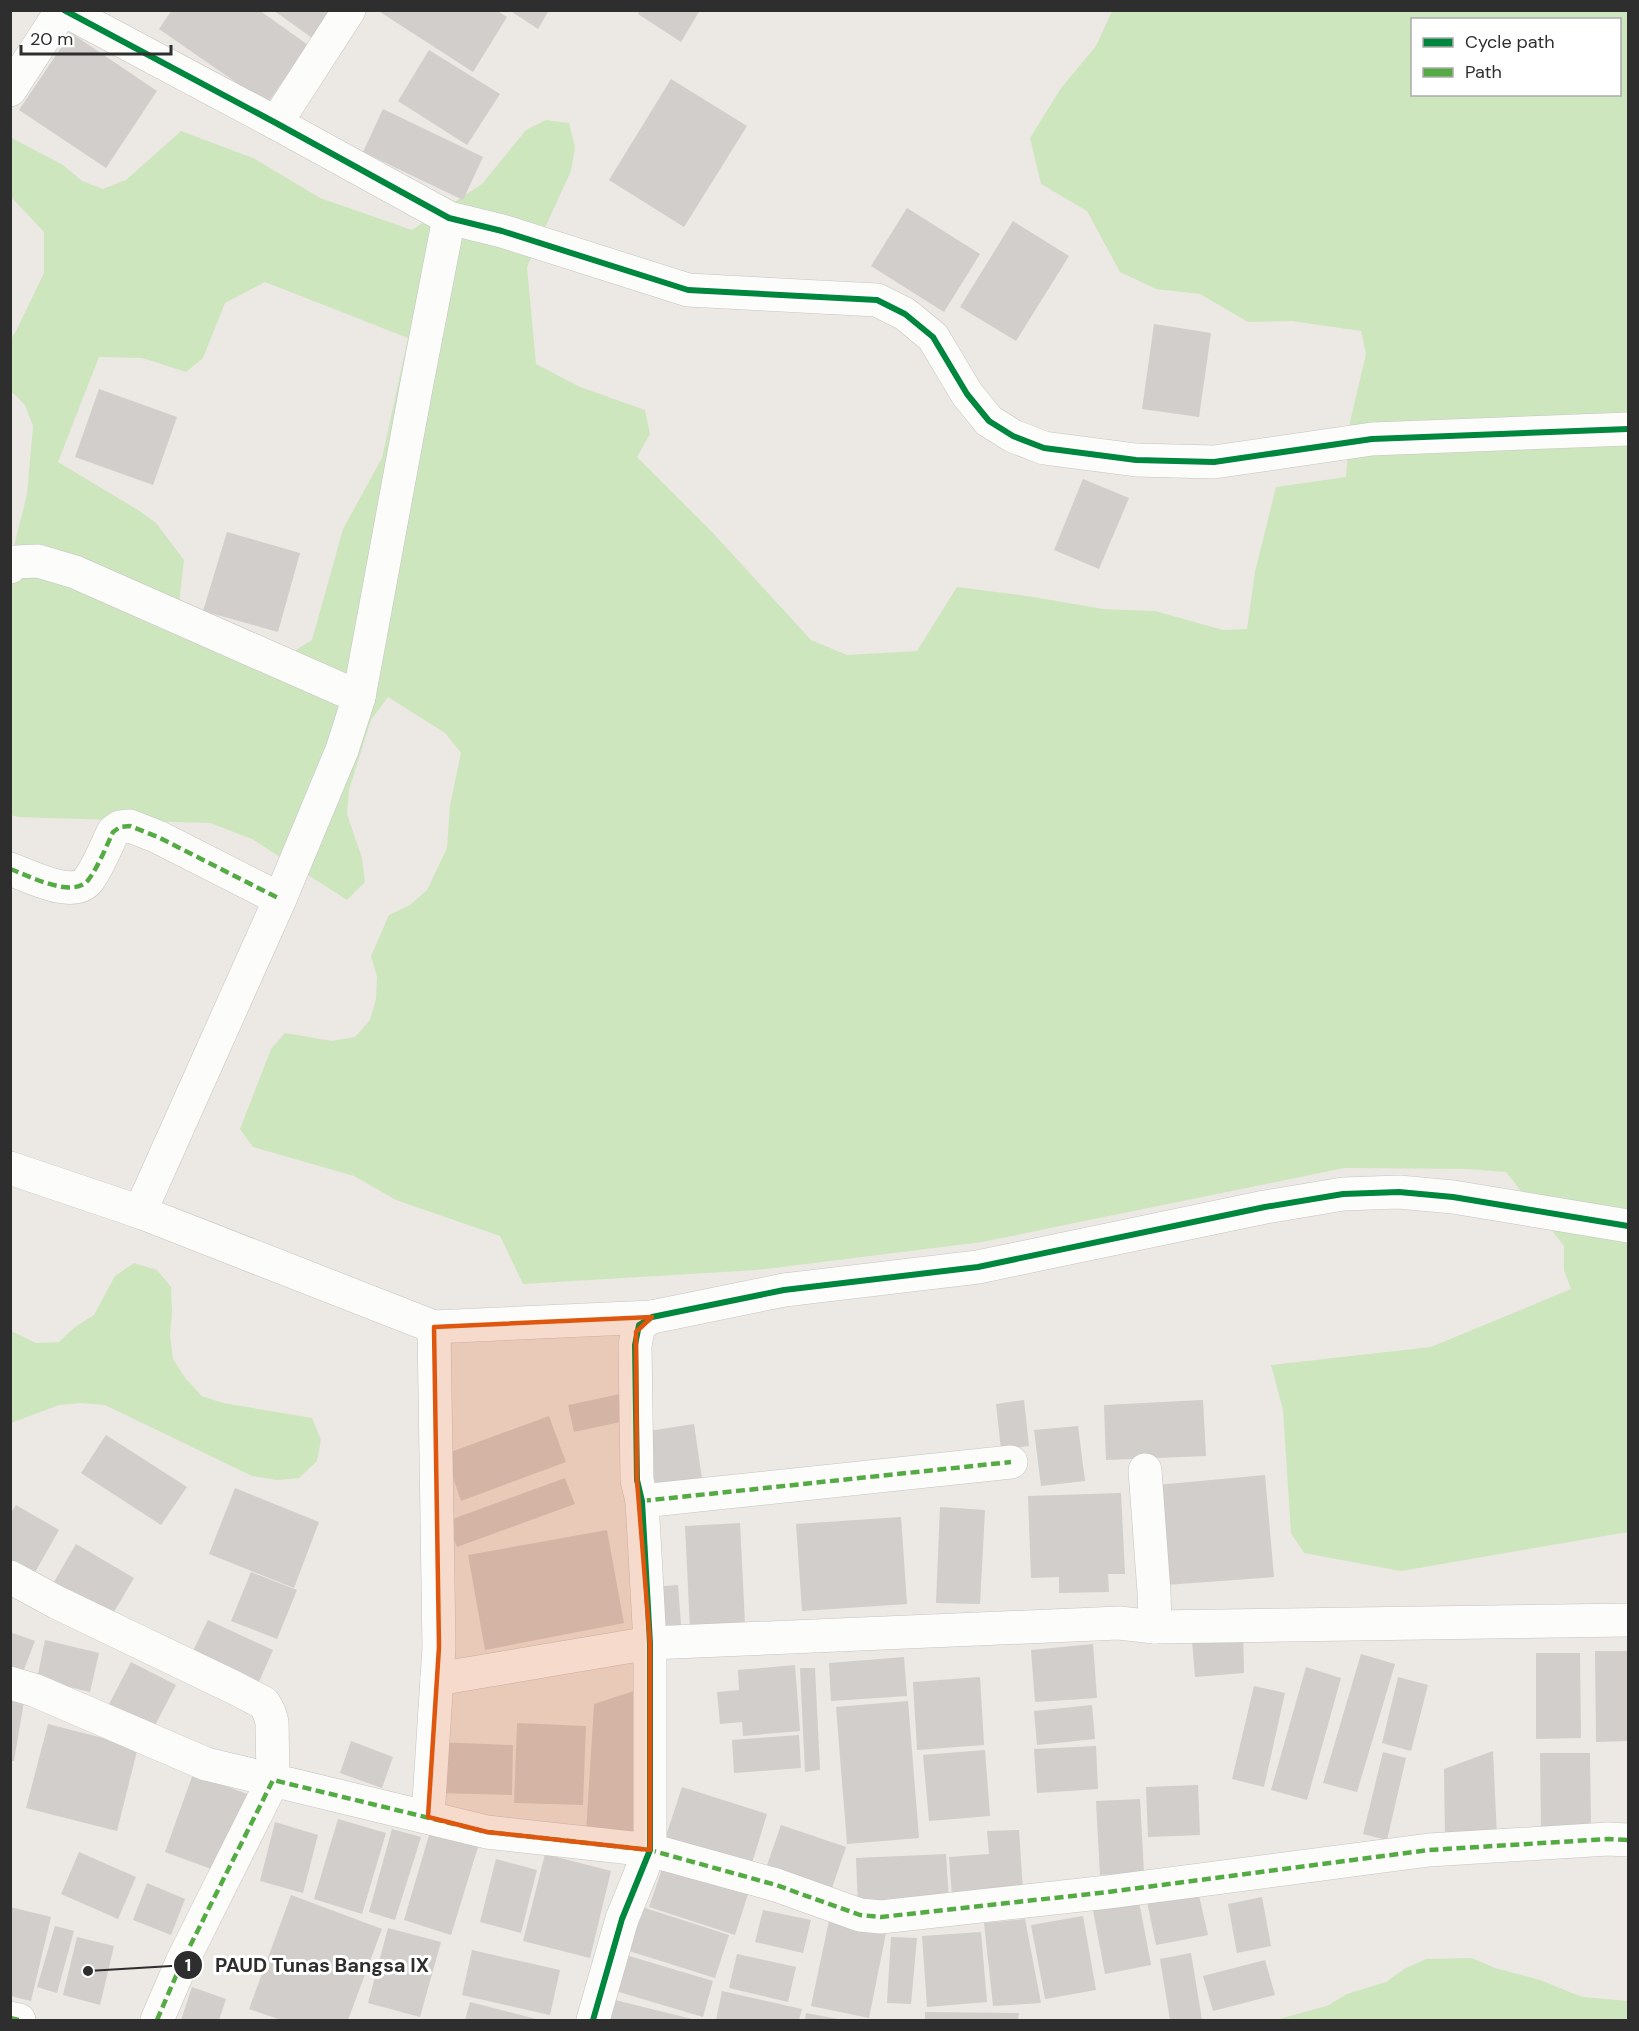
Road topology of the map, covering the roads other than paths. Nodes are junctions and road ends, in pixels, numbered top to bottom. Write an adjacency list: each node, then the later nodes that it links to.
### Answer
1 (63, 10): 3 (street); 4 (street)
2 (348, 10): 4 (street)
3 (10, 90)
4 (276, 123): 5 (street)
5 (449, 218): 6 (street); 8 (street)
6 (1629, 429)
7 (10, 567): 8 (street)
8 (359, 697): 10 (street)
9 (10, 869): 10 (street)
10 (280, 898): 12 (street)
11 (10, 1168): 12 (street)
12 (140, 1212): 15 (street)
13 (1629, 1226): 14 (street)
14 (652, 1317): 15 (street); 18 (street)
15 (434, 1327): 23 (street)
16 (1011, 1462): 18 (street)
17 (1145, 1470): 21 (street)
18 (642, 1501): 22 (street)
19 (10, 1577): 25 (street)
20 (1629, 1620): 21 (street)
21 (1155, 1627): 22 (street)
22 (650, 1643): 23 (street); 28 (street)
23 (437, 1679): 26 (street)
24 (10, 1683): 25 (street)
25 (273, 1780): 26 (street); 31 (street)
26 (428, 1817): 28 (street)
27 (1629, 1840): 28 (street)
28 (650, 1850): 32 (street)
29 (10, 2018): 30 (street)
30 (19, 2020)
31 (157, 2020)
32 (593, 2020)

